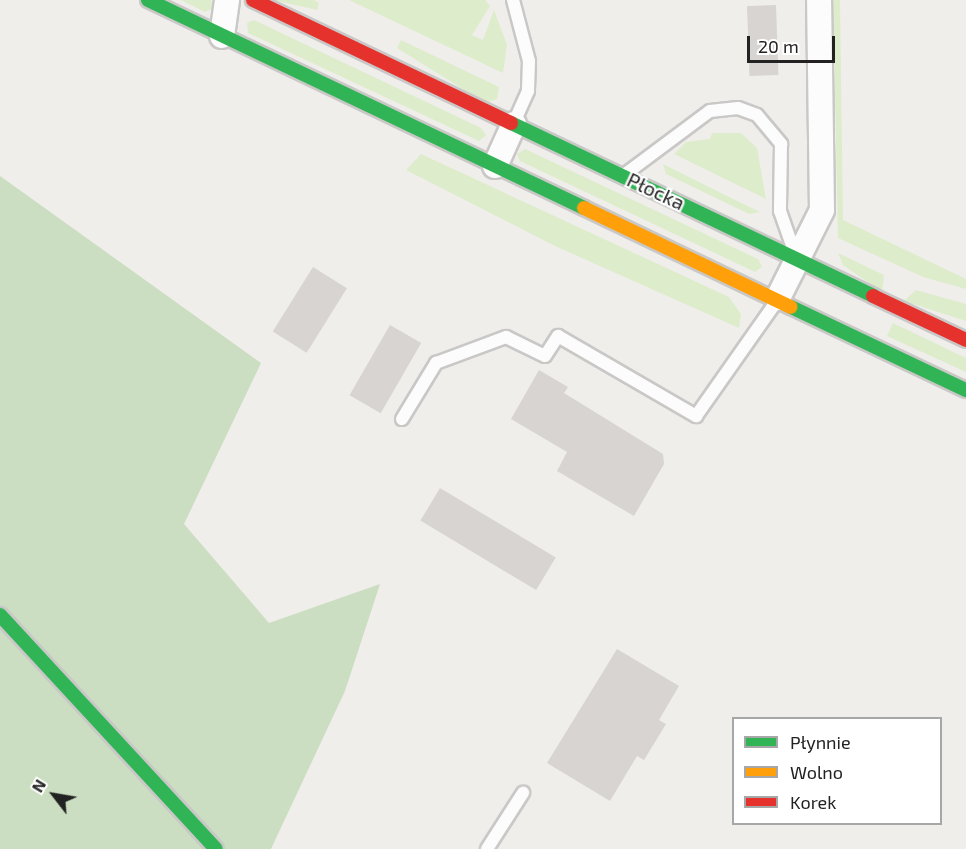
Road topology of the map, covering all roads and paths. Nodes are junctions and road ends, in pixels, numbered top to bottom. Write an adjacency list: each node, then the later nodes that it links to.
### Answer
1 (148, 0): 6 (street)
2 (227, 0): 6 (street)
3 (253, 0): 7 (street, Płocka)
4 (513, 0): 7 (lane)
5 (819, 0): 10 (street)
6 (222, 36): 8 (street)
7 (514, 124): 8 (street); 9 (street, Płocka)
8 (495, 166): 11 (street)
9 (624, 176): 10 (street, Płocka); 10 (lane)
10 (797, 260): 11 (street); 12 (street, Płocka)
11 (778, 298): 13 (street); 14 (lane)
12 (966, 340)
13 (966, 390)
14 (402, 419)
15 (0, 615): 17 (street)
16 (524, 793): 18 (lane)
17 (216, 849)
18 (487, 849)

